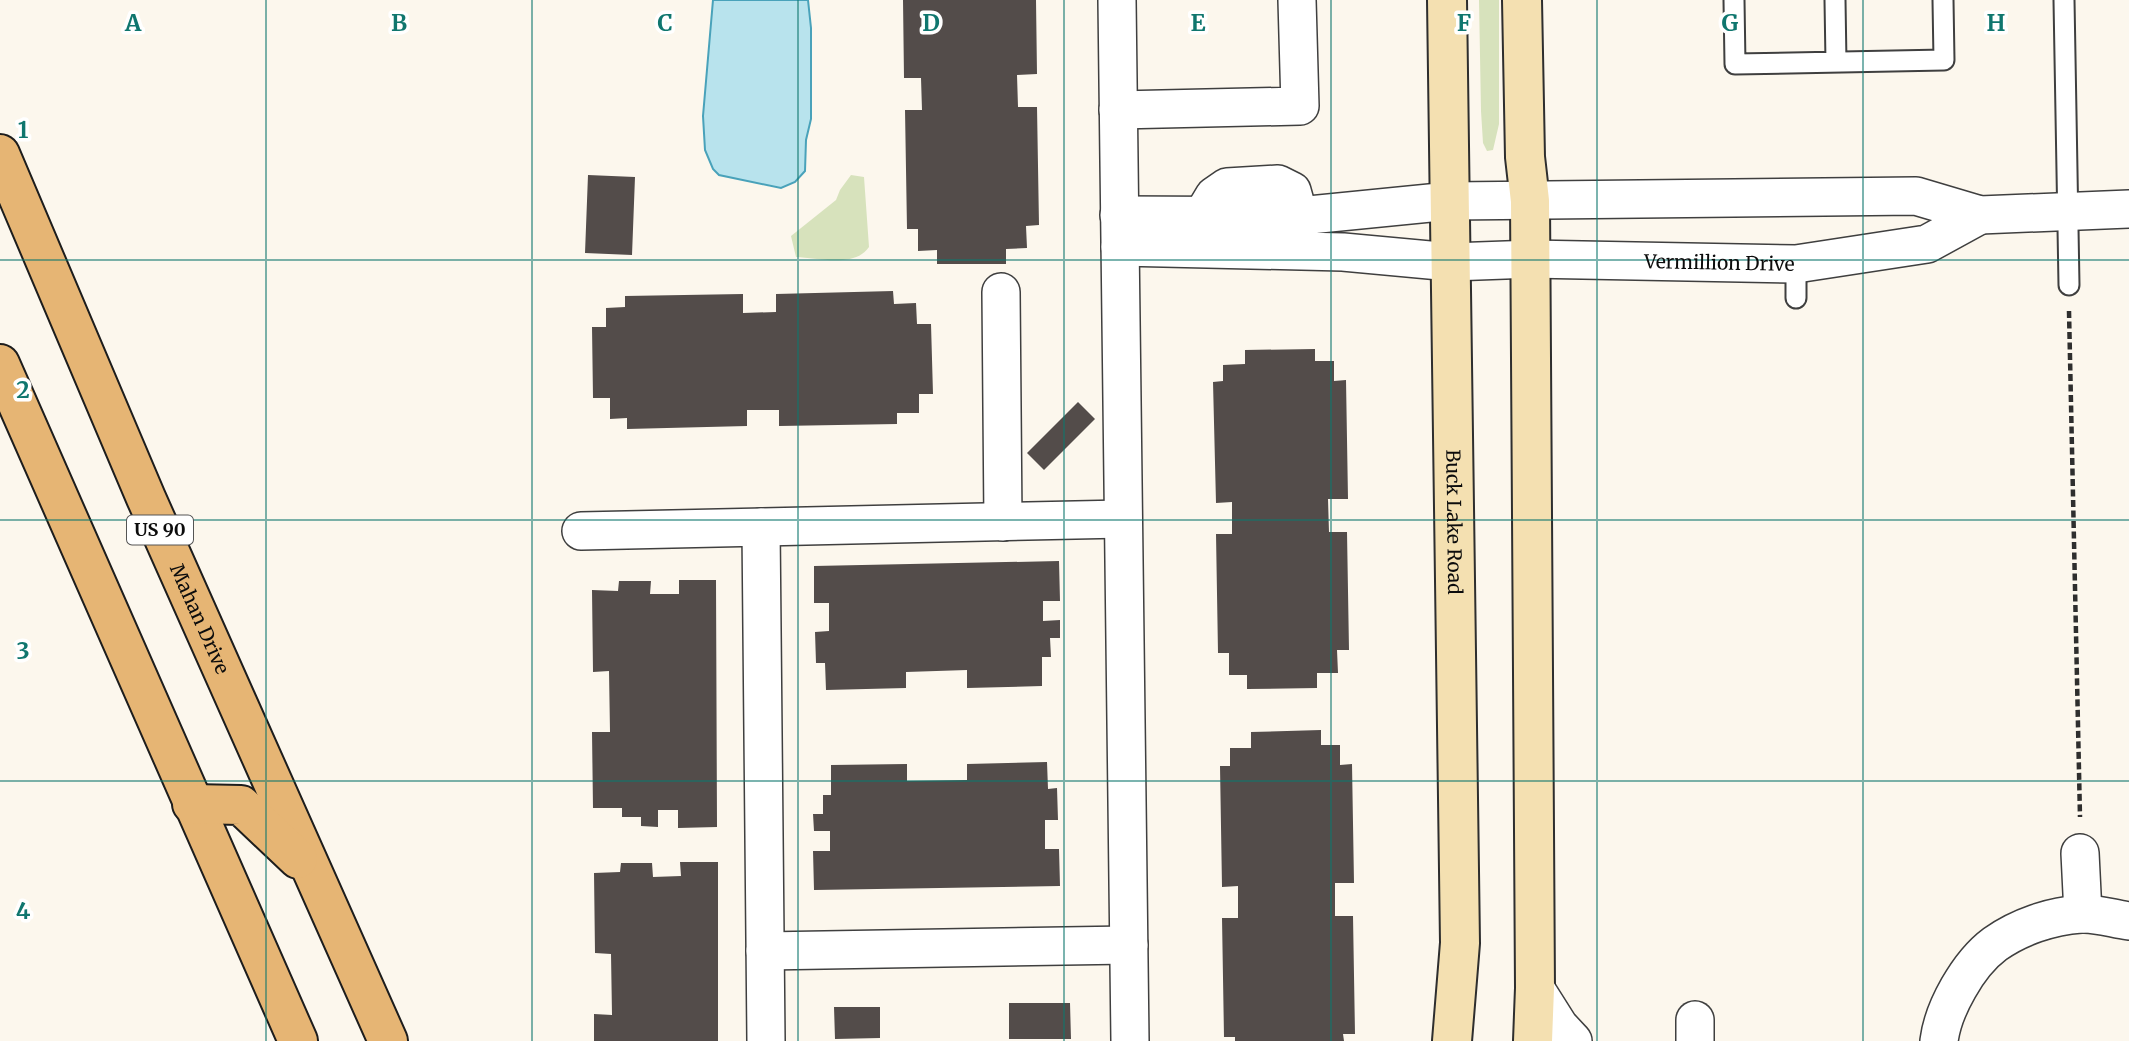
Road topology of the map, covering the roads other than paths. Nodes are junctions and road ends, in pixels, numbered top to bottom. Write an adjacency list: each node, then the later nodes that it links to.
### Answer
1 (1117, 0): 10 (street)
2 (1297, 0): 10 (street)
3 (1447, 0): 12 (main road, Buck Lake Road)
4 (1522, 0): 13 (main road)
5 (1734, 0): 9 (lane)
6 (1835, 0): 9 (lane)
7 (1943, 0): 9 (lane)
8 (2064, 0): 15 (lane)
9 (1836, 62)
10 (1118, 110): 17 (street)
11 (0, 154): 30 (main road, Mahan Drive / US 90)
12 (1450, 201): 13 (street, Vermillion Drive); 18 (street, Vermillion Drive); 20 (main road, Buck Lake Road)
13 (1530, 201): 16 (street, Vermillion Drive); 19 (main road)
14 (2129, 209): 15 (street, Vermillion Drive)
15 (2067, 212): 16 (street, Vermillion Drive); 21 (lane)
16 (1980, 215): 19 (street, Vermillion Drive)
17 (1120, 231): 18 (street); 18 (street); 24 (street)
18 (1299, 233): 20 (street, Vermillion Drive)
19 (1530, 259): 20 (street, Vermillion Drive); 35 (main road)
20 (1451, 262): 40 (main road, Buck Lake Road)
21 (2069, 285)
22 (1001, 292): 25 (street)
23 (0, 364): 28 (main road)
24 (1123, 519): 25 (street); 33 (street)
25 (1003, 522): 26 (street)
26 (761, 527): 27 (street); 34 (street)
27 (581, 531)
28 (192, 804): 30 (main road); 36 (main road)
29 (2080, 853): 31 (street)
30 (312, 873): 37 (main road, Mahan Drive / US 90)
31 (2083, 914): 32 (street); 43 (street)
32 (2129, 921)
33 (1129, 945): 34 (street); 39 (street)
34 (765, 951): 38 (street)
35 (1535, 988): 41 (main road); 42 (street)
36 (298, 1041)
37 (388, 1041)
38 (766, 1041)
39 (1130, 1041)
40 (1452, 1041)
41 (1533, 1041)
42 (1573, 1041)
43 (1939, 1041)

